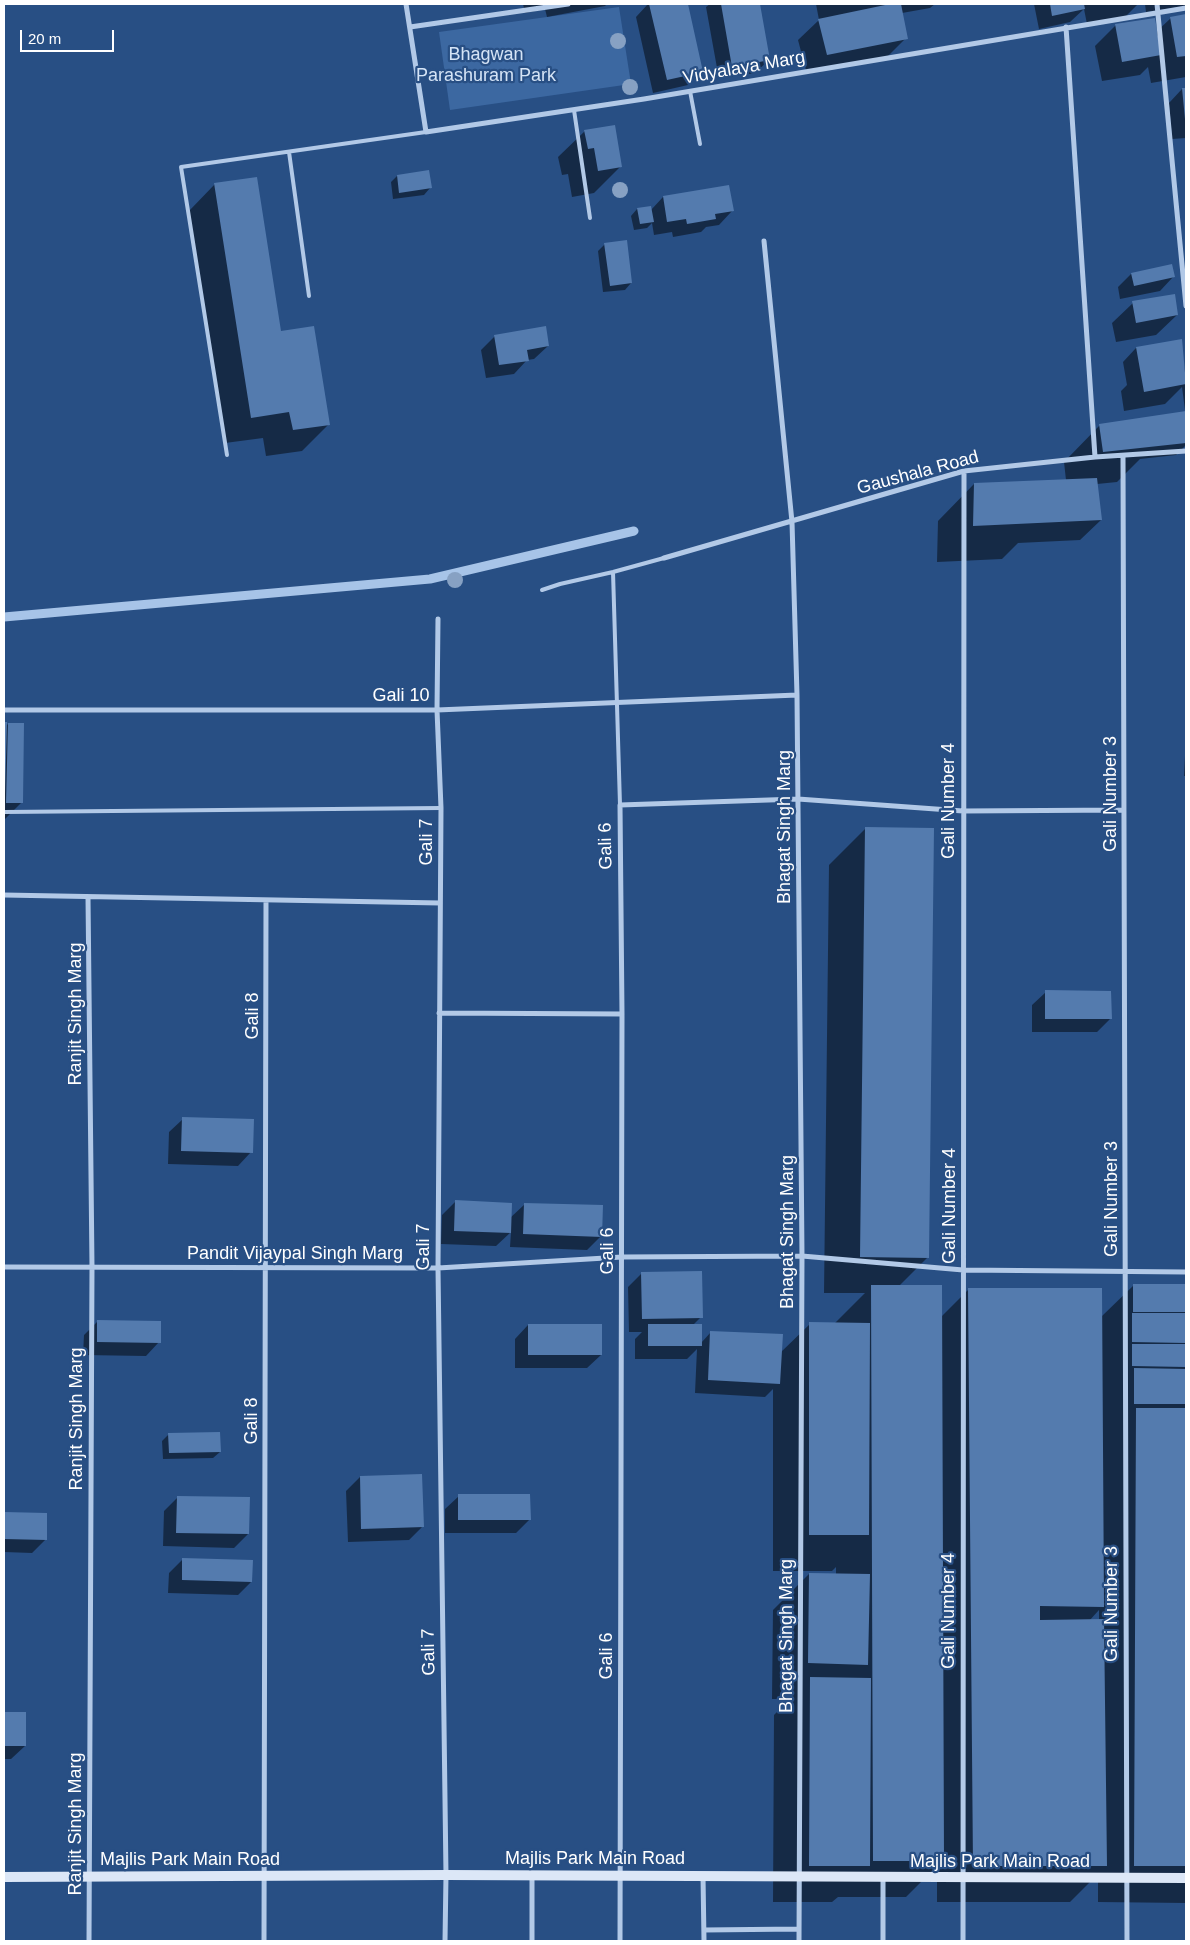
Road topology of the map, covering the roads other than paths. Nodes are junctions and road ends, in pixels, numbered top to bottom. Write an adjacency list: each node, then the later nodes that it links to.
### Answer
1 (406, 4): 6 (street)
2 (568, 4): 6 (street)
3 (1157, 4): 5 (street)
4 (1186, 8): 5 (street, Vidyalaya Marg)
5 (1158, 14): 7 (street, Vidyalaya Marg); 16 (street)
6 (410, 27): 10 (street)
7 (1066, 27): 8 (street, Vidyalaya Marg); 20 (street)
8 (690, 91): 9 (street, Vidyalaya Marg); 11 (lane)
9 (574, 110): 10 (street, Vidyalaya Marg); 13 (lane)
10 (426, 132): 12 (lane)
11 (700, 144)
12 (289, 152): 15 (lane); 18 (lane)
13 (590, 218)
14 (764, 241): 22 (street, Bhagat Singh Marg)
15 (309, 296)
16 (1186, 306)
17 (1186, 451): 19 (street, Gaushala Road)
18 (228, 455)
19 (1123, 456): 20 (street, Gaushala Road); 34 (street, Gali Number 3)
20 (1095, 457): 21 (street, Gaushala Road)
21 (964, 471): 22 (street, Gaushala Road); 35 (street, Gali Number 4)
22 (792, 522): 23 (street, Gaushala Road); 27 (street, Bhagat Singh Marg)
23 (664, 558): 24 (lane)
24 (614, 572): 25 (lane); 28 (lane)
25 (542, 590)
26 (438, 619): 30 (street, Gali 7)
27 (797, 695): 28 (street, Gali 10); 31 (street, Bhagat Singh Marg)
28 (616, 702): 30 (street, Gali 10); 32 (lane)
29 (4, 710): 30 (street, Gali 10)
30 (437, 710): 33 (street, Gali 7)
31 (798, 799): 32 (street, Gali 6); 35 (street, Gali 6); 43 (street, Bhagat Singh Marg)
32 (620, 805): 42 (street, Gali 6)
33 (441, 808): 36 (lane); 40 (street, Gali 7)
34 (1124, 810): 35 (street, Gali 6); 50 (street, Gali Number 3)
35 (963, 811): 49 (street, Gali Number 4)
36 (4, 812)
37 (4, 895): 38 (street)
38 (88, 897): 39 (street); 46 (street, Ranjit Singh Marg)
39 (266, 901): 40 (street); 47 (street, Gali 8)
40 (440, 903): 41 (street, Gali 7)
41 (439, 1013): 42 (street); 48 (street, Gali 7)
42 (622, 1014): 44 (street, Gali 6)
43 (802, 1256): 44 (street, Pandit Vijaypal Singh Marg); 49 (street, Pandit Vijaypal Singh Marg); 59 (street, Bhagat Singh Marg)
44 (622, 1257): 48 (street, Pandit Vijaypal Singh Marg); 56 (street, Gali 6)
45 (4, 1267): 46 (street, Pandit Vijaypal Singh Marg)
46 (92, 1267): 47 (street, Pandit Vijaypal Singh Marg); 54 (street, Ranjit Singh Marg)
47 (266, 1268): 48 (street, Pandit Vijaypal Singh Marg); 55 (street, Gali 8)
48 (438, 1268): 52 (street, Gali 7)
49 (963, 1270): 50 (street, Pandit Vijaypal Singh Marg); 61 (street, Gali Number 4)
50 (1126, 1272): 51 (street, Pandit Vijaypal Singh Marg); 62 (street, Gali Number 3)
51 (1186, 1272)
52 (446, 1875): 53 (street, Majlis Park Main Road); 55 (street, Majlis Park Main Road); 68 (street, Gali 7)
53 (532, 1875): 56 (street, Majlis Park Main Road); 69 (street)
54 (90, 1876): 55 (street, Majlis Park Main Road); 58 (street, Majlis Park Main Road); 66 (street, Ranjit Singh Marg)
55 (264, 1876): 67 (street, Gali 8)
56 (620, 1876): 57 (street, Majlis Park Main Road); 70 (street, Gali 6)
57 (704, 1876): 59 (street, Majlis Park Main Road); 65 (street)
58 (4, 1877)
59 (799, 1877): 60 (street, Majlis Park Main Road); 64 (street, Bhagat Singh Marg)
60 (883, 1878): 61 (street, Majlis Park Main Road); 73 (street)
61 (962, 1878): 62 (street, Majlis Park Main Road); 74 (street, Gali Number 4)
62 (1126, 1878): 63 (street, Majlis Park Main Road); 75 (street, Gali Number 3)
63 (1186, 1878)
64 (799, 1929): 65 (street); 72 (street, Bhagat Singh Marg)
65 (704, 1930): 71 (street)
66 (89, 1941)
67 (264, 1941)
68 (445, 1941)
69 (532, 1941)
70 (620, 1941)
71 (704, 1941)
72 (799, 1941)
73 (883, 1941)
74 (963, 1941)
75 (1127, 1941)

